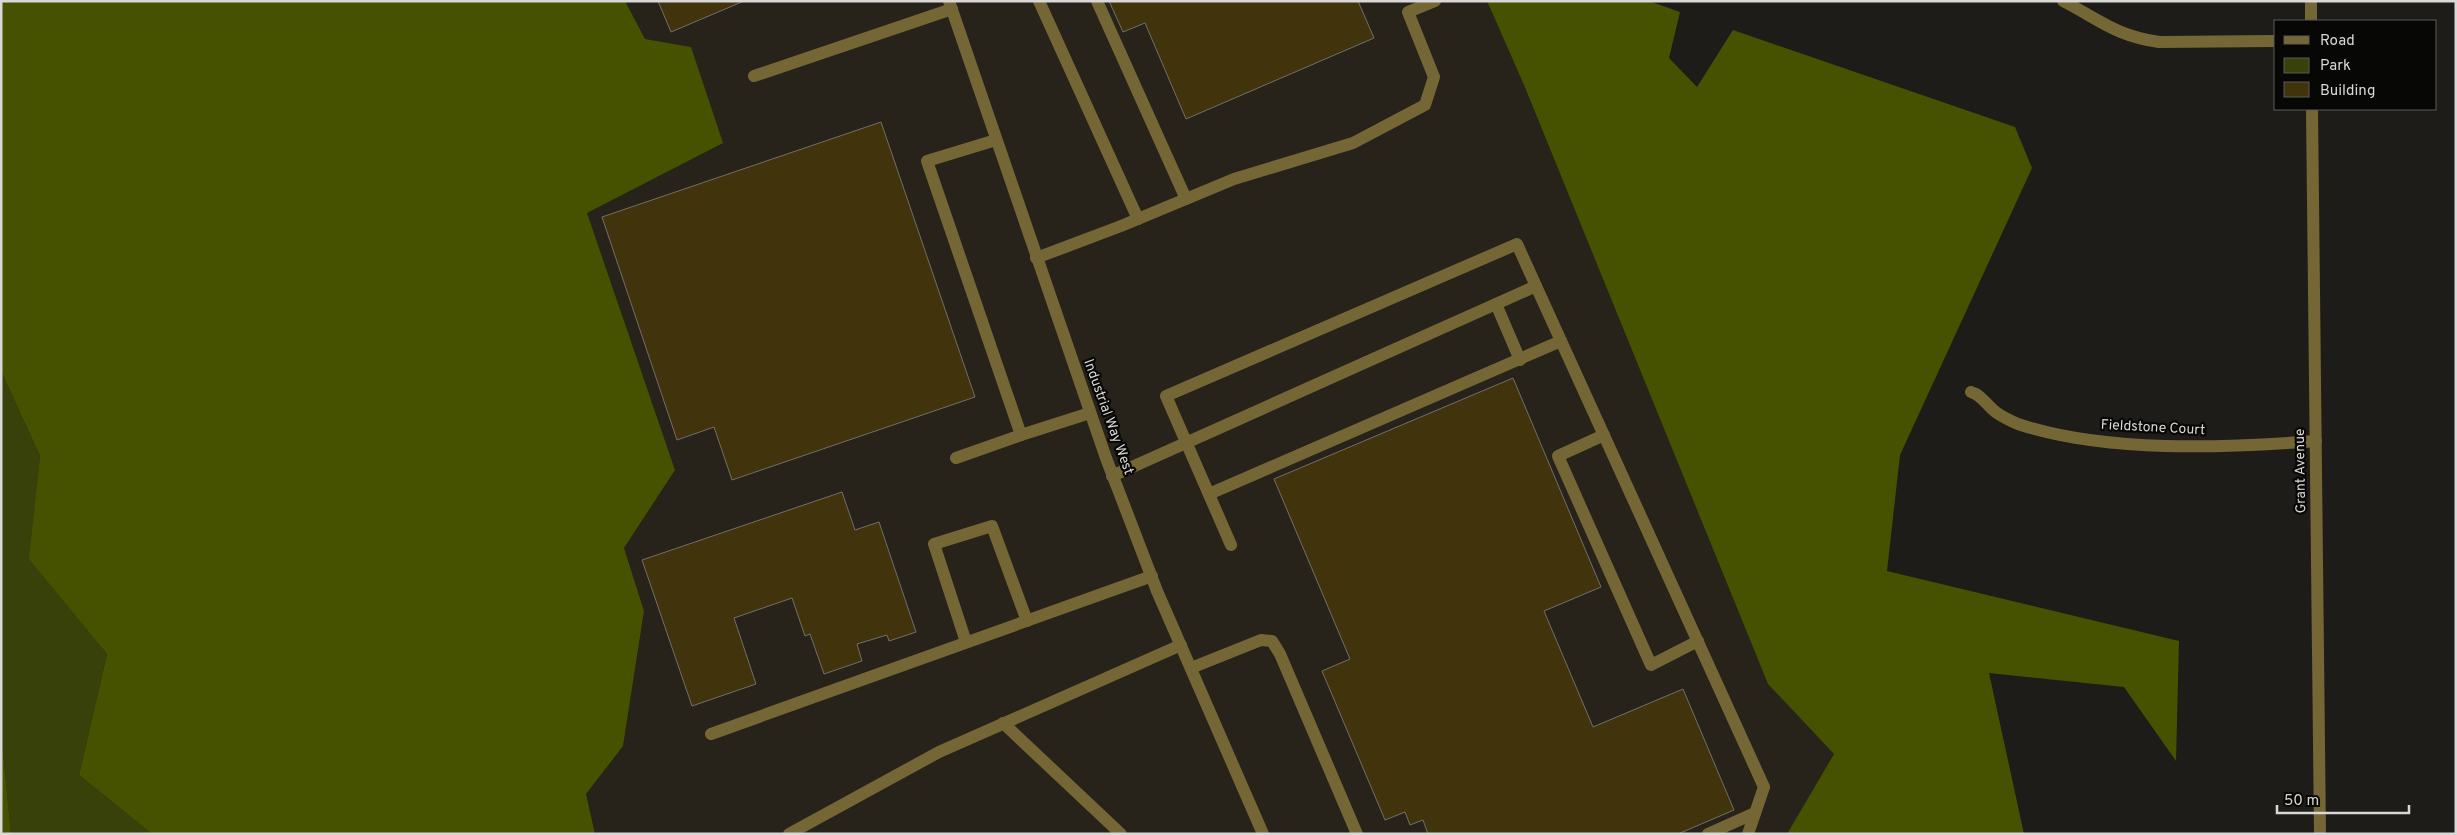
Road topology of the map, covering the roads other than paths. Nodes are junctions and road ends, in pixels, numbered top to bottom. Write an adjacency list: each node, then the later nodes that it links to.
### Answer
1 (1039, 1): 13 (street)
2 (1097, 1): 12 (street)
3 (1435, 1): 12 (street)
4 (2063, 1): 8 (street)
5 (2311, 1): 7 (street)
6 (950, 5): 9 (street); 11 (street, Industrial Way West)
7 (2311, 20)
8 (2274, 41)
9 (754, 76)
10 (2312, 110): 23 (street, Grant Avenue)
11 (996, 140): 14 (street, Industrial Way West); 21 (street)
12 (1186, 200): 13 (street)
13 (1138, 219): 14 (street)
14 (1036, 258): 20 (street, Industrial Way West)
15 (1536, 286): 16 (street); 17 (street); 24 (street)
16 (1496, 304): 18 (street); 24 (street)
17 (1561, 341): 18 (street); 22 (street)
18 (1520, 360): 27 (street)
19 (1971, 392): 23 (street, Fieldstone Court)
20 (1090, 413): 21 (street); 26 (street, Industrial Way West)
21 (1020, 435): 25 (street)
22 (1604, 435): 31 (street); 31 (street)
23 (2316, 441): 44 (street, Grant Avenue)
24 (1187, 443): 26 (street); 27 (street)
25 (956, 458)
26 (1112, 476): 29 (street, Industrial Way West)
27 (1209, 494): 28 (street)
28 (1231, 545)
29 (1152, 576): 30 (street); 33 (street, Industrial Way West)
30 (1026, 621): 32 (street); 32 (street)
31 (1698, 641): 37 (street)
32 (966, 642): 36 (street)
33 (1181, 644): 34 (street, Industrial Way West); 35 (street)
34 (1191, 668): 40 (street, Industrial Way West); 41 (street)
35 (1003, 723): 38 (street); 39 (street)
36 (711, 734)
37 (1755, 813): 42 (street); 43 (street)
38 (789, 834)
39 (1121, 834)
40 (1263, 834)
41 (1356, 834)
42 (1708, 834)
43 (1748, 834)
44 (2320, 834)

